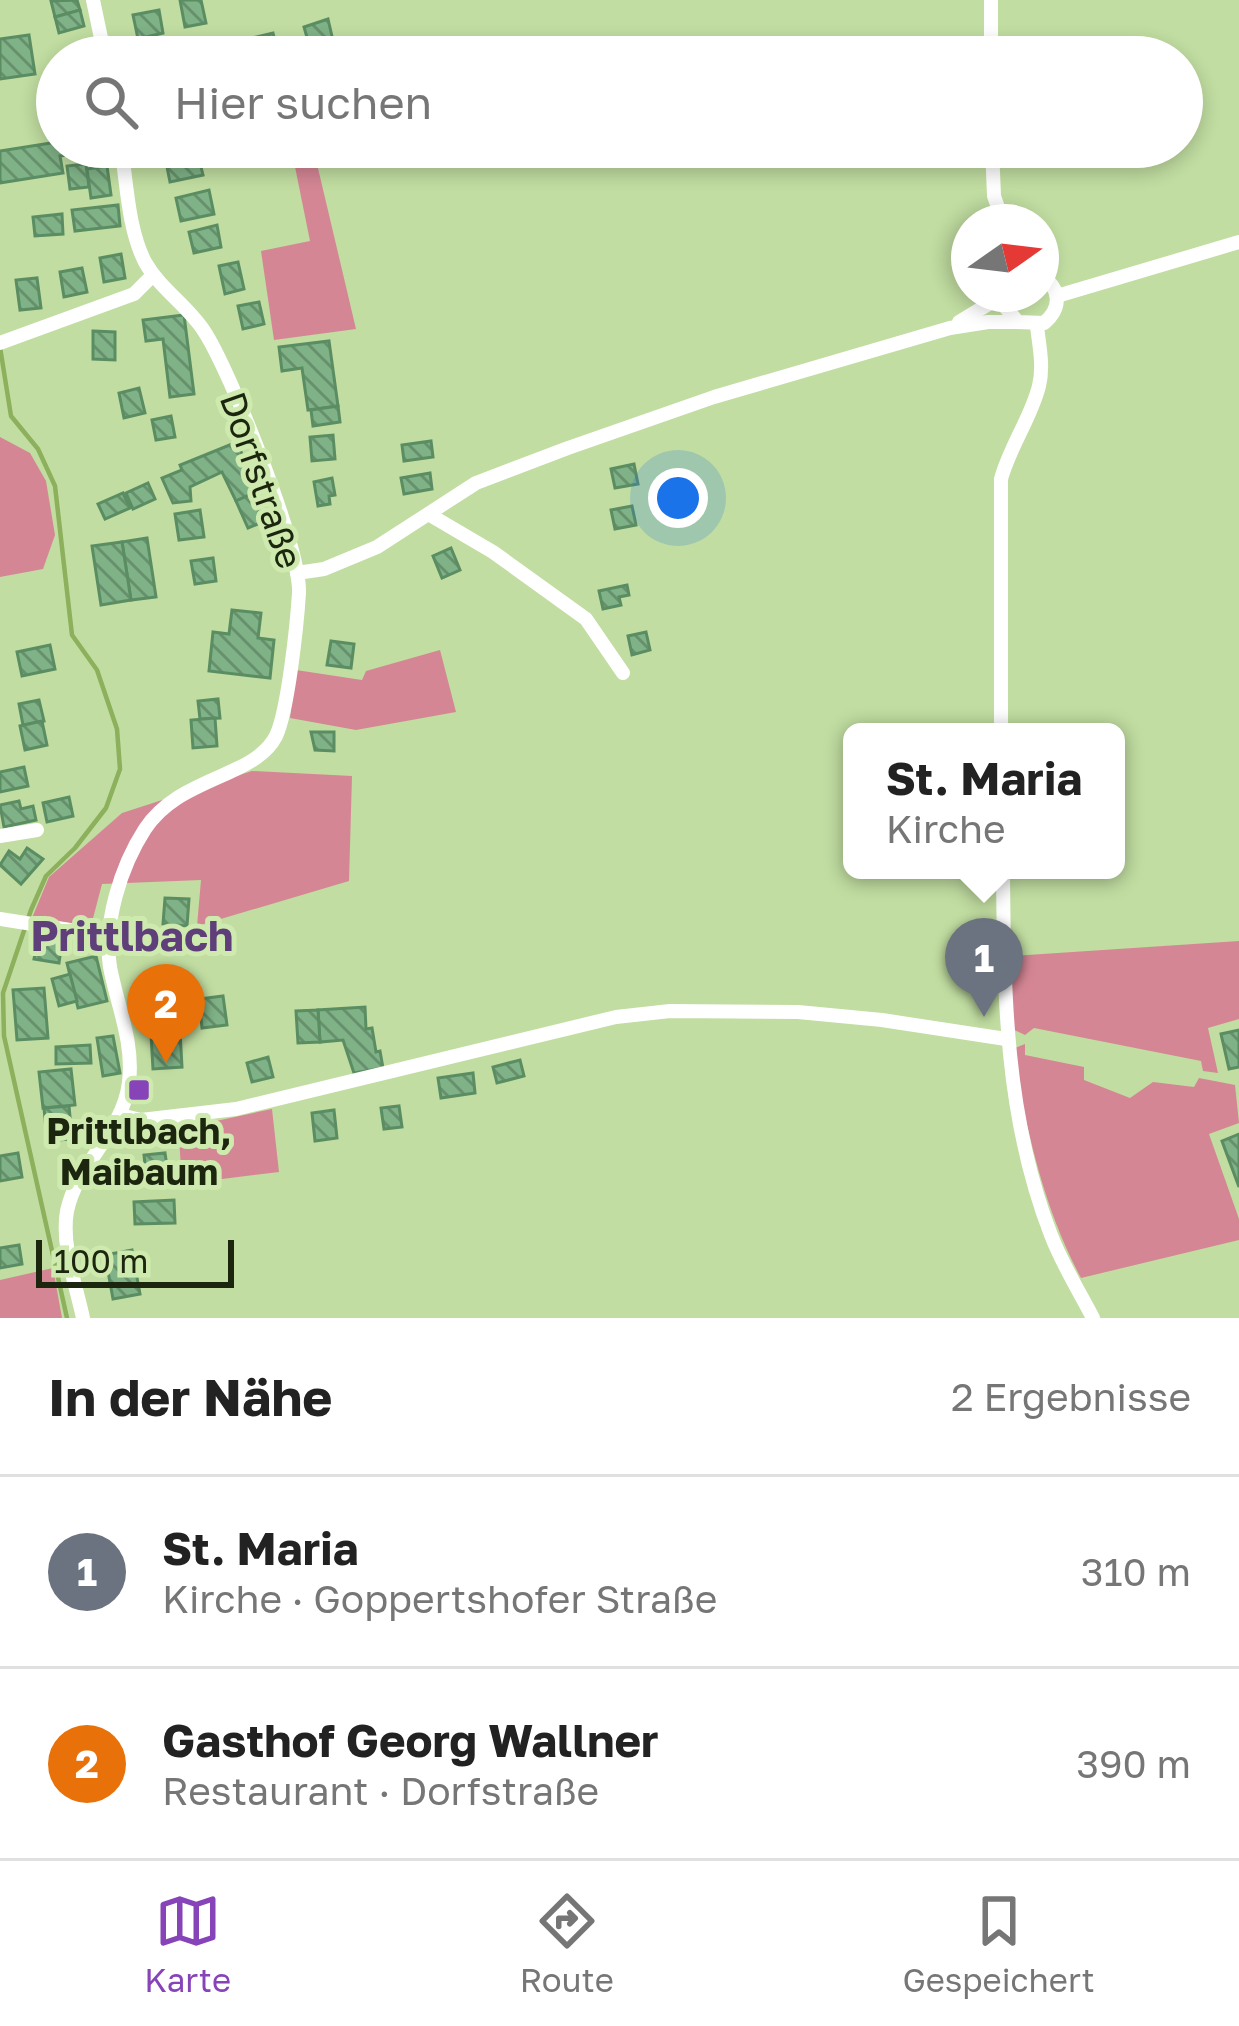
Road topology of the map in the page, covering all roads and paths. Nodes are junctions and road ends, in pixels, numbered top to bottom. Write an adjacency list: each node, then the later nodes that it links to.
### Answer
1 (93, 0): 3 (street)
2 (991, 0): 4 (street)
3 (101, 36)
4 (991, 36)
5 (125, 168): 9 (street, Dorfstraße)
6 (993, 168): 7 (street)
7 (997, 204)
8 (1239, 242): 10 (street)
9 (153, 275): 17 (street); 19 (street, Dorfstraße)
10 (1059, 296)
11 (976, 312): 16 (street)
12 (1009, 312): 14 (street)
13 (1053, 312): 15 (street)
14 (1018, 322): 15 (street); 16 (street)
15 (1036, 326): 21 (street)
16 (950, 328): 18 (street)
17 (3, 341)
18 (430, 515): 19 (street); 20 (street)
19 (297, 573): 26 (street, Dorfstraße)
20 (623, 673)
21 (1001, 723)
22 (37, 830): 23 (street)
23 (0, 836)
24 (1003, 879): 27 (street)
25 (0, 919): 26 (street)
26 (108, 936): 28 (street, Dorfstraße)
27 (1006, 1039): 28 (street); 30 (street)
28 (120, 1115): 29 (street, Dorfstraße)
29 (83, 1318)
30 (1094, 1318)

